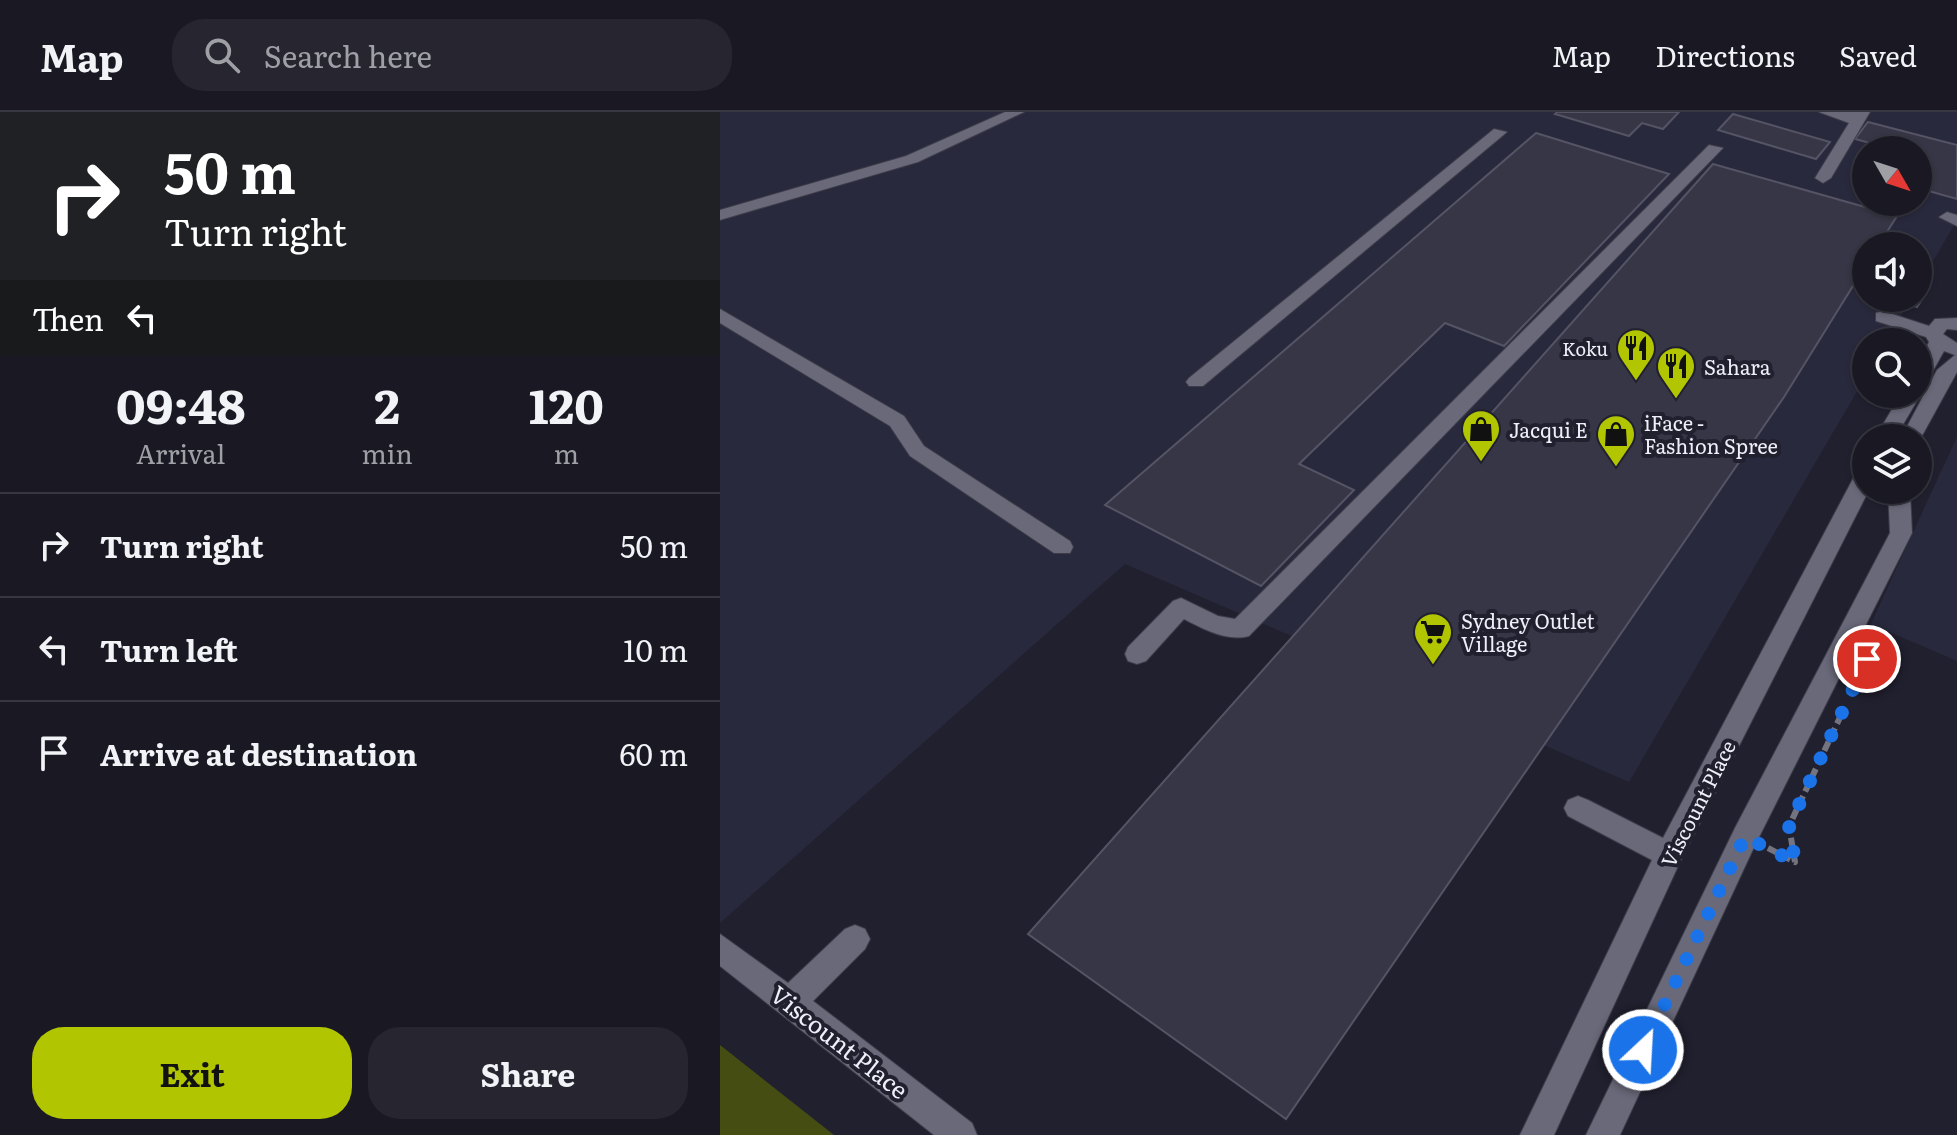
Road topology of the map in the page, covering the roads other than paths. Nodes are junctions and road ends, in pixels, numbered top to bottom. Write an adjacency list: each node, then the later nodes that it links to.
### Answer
1 (1017, 112): 7 (street)
2 (1826, 112): 3 (street)
3 (1860, 116): 6 (street)
4 (1499, 132): 14 (street)
5 (1715, 148): 19 (street)
6 (1823, 178)
7 (720, 215)
8 (720, 315): 18 (street)
9 (1883, 317): 11 (street)
10 (1957, 323): 11 (street)
11 (1943, 342): 12 (street)
12 (1932, 359)
13 (1957, 361): 15 (street)
14 (1196, 382)
15 (1918, 424)
16 (1852, 502): 21 (street, Viscount Place)
17 (1900, 504): 27 (street)
18 (1062, 547)
19 (1137, 654)
20 (1578, 808): 21 (street)
21 (1669, 855): 26 (street, Viscount Place)
22 (855, 939): 24 (street)
23 (720, 948): 24 (street, Viscount Place)
24 (791, 1001): 25 (street, Viscount Place)
25 (960, 1135)
26 (1537, 1135)
27 (1603, 1135)

